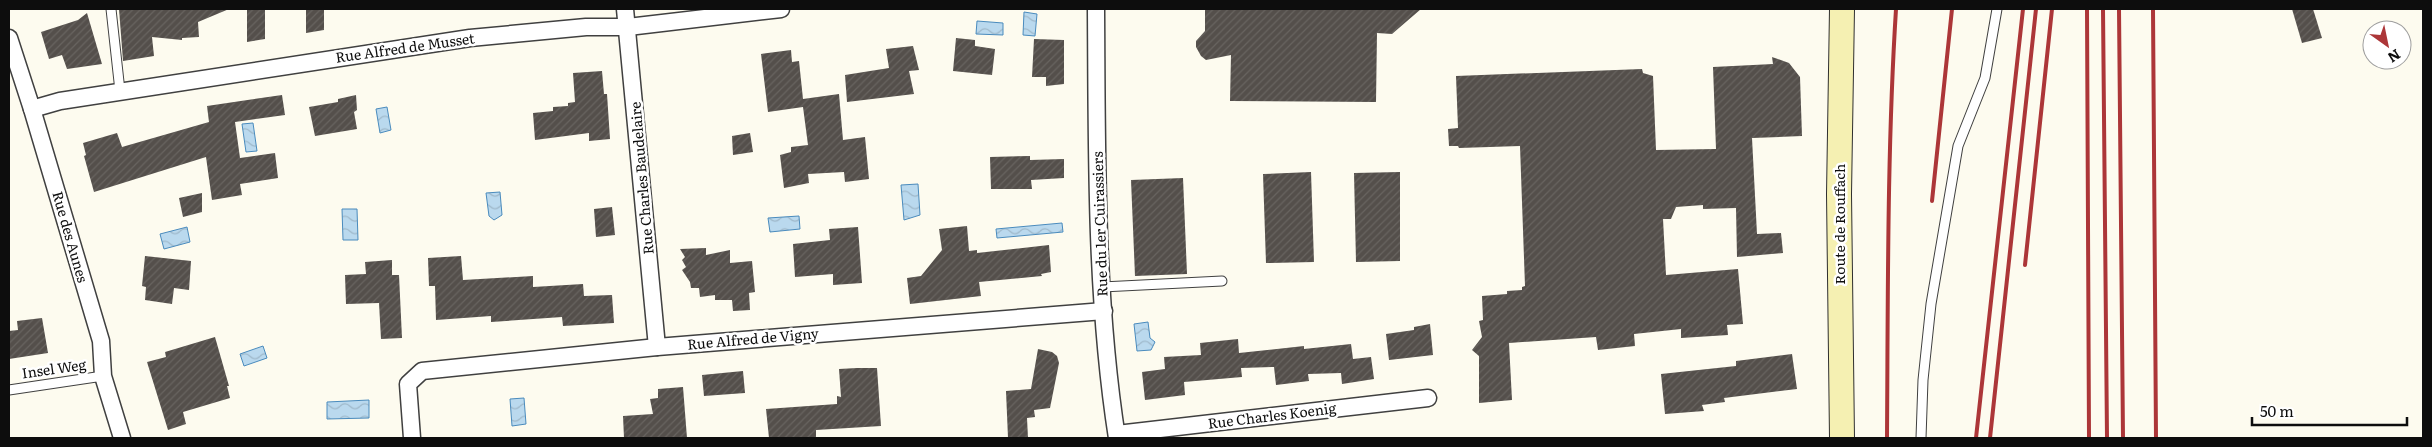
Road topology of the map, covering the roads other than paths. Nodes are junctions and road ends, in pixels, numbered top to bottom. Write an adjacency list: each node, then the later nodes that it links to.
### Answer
1 (111, 9): 9 (lane)
2 (625, 9): 7 (street, Rue Charles Baudelaire)
3 (781, 9): 7 (street, Rue Alfred de Musset)
4 (1096, 9): 12 (street, Rue du 1er Cuirassiers)
5 (1842, 9): 21 (main road, Route de Rouffach)
6 (1997, 9): 22 (lane)
7 (628, 27): 9 (street, Rue Alfred de Musset); 14 (street, Rue Charles Baudelaire)
8 (9, 38): 10 (street, Rue des Aunes)
9 (120, 92): 10 (street, Rue Alfred de Musset)
10 (32, 109): 15 (street, Rue des Aunes)
11 (1222, 280): 12 (lane)
12 (1102, 287): 13 (street, Rue du 1er Cuirassiers)
13 (1104, 311): 14 (street, Rue Alfred de Vigny); 18 (street, Rue du 1er Cuirassiers)
14 (657, 347): 20 (street, Rue Alfred de Vigny)
15 (103, 376): 16 (lane, Insel Weg); 19 (street, Rue des Aunes)
16 (9, 390)
17 (1428, 398): 18 (street, Rue Charles Koenig)
18 (1117, 436)
19 (122, 438)
20 (412, 438)
21 (1842, 438)
22 (1921, 438)

